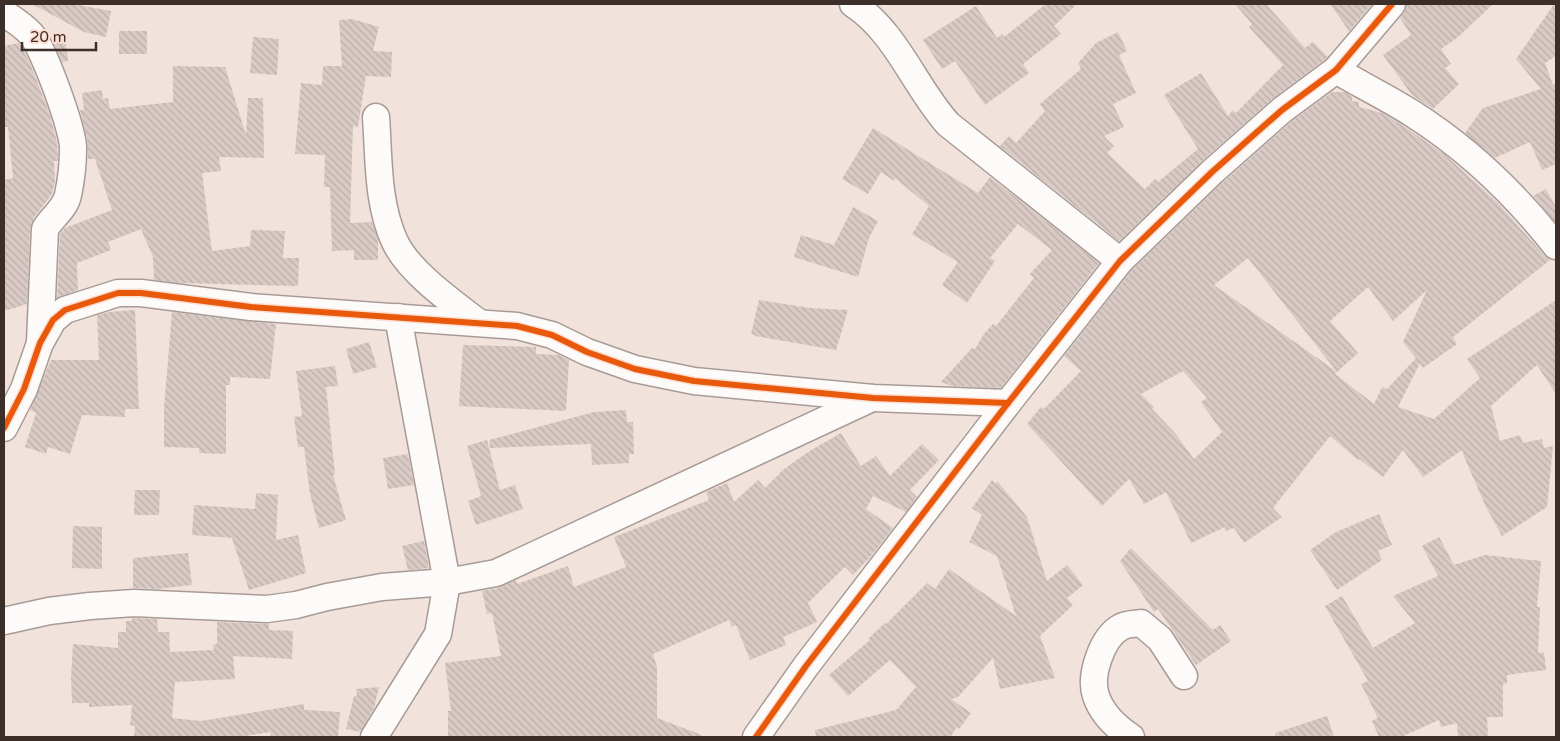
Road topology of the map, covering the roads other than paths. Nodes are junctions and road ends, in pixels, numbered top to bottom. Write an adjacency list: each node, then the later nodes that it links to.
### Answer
1 (853, 4): 7 (street)
2 (1392, 4): 4 (street)
3 (4, 13): 10 (street)
4 (1336, 70): 6 (street); 7 (street)
5 (376, 117): 9 (street)
6 (1556, 246)
7 (1120, 261): 12 (street)
8 (398, 317): 9 (street); 10 (street); 14 (street)
9 (478, 322): 11 (street)
10 (40, 343): 13 (street)
11 (873, 398): 12 (street); 14 (street)
12 (1008, 403): 18 (street)
13 (4, 428)
14 (447, 582): 15 (street); 17 (street)
15 (4, 621)
16 (1184, 676): 19 (street)
17 (374, 737)
18 (756, 737)
19 (1131, 737)

